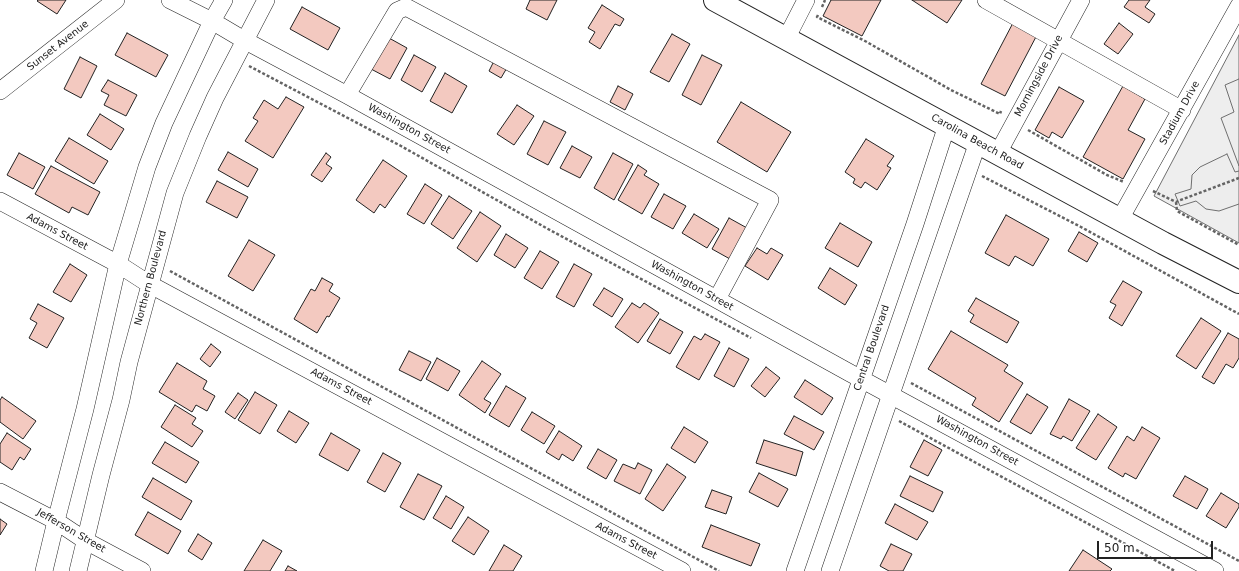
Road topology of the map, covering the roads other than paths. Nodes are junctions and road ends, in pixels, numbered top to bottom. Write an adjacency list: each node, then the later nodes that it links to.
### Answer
1 (116, 0): 14 (street, Sunset Avenue)
2 (170, 0): 10 (street, Washington Street)
3 (224, 0): 10 (street)
4 (266, 0): 12 (street, Northern Boulevard)
5 (715, 0): 11 (highway, Carolina Beach Road)
6 (806, 0): 11 (street)
7 (986, 0): 13 (street)
8 (1081, 0): 13 (street, Morningside Drive)
9 (1239, 6): 16 (street, Stadium Drive)
10 (212, 21): 12 (street, Washington Street); 22 (street)
11 (786, 39): 17 (highway, Carolina Beach Road)
12 (244, 40): 15 (street, Washington Street); 24 (street, Northern Boulevard)
13 (1058, 41): 16 (street); 19 (street, Morningside Drive)
14 (0, 91)
15 (347, 95): 25 (street, Washington Street); 25 (street)
16 (1182, 110): 21 (street, Stadium Drive)
17 (947, 125): 18 (highway, Carolina Beach Road); 26 (street, Central Boulevard)
18 (978, 142): 19 (highway, Carolina Beach Road); 27 (street)
19 (998, 153): 21 (highway, Carolina Beach Road)
20 (0, 201): 22 (street, Adams Street)
21 (1120, 219): 23 (highway, Carolina Beach Road)
22 (118, 264): 24 (street, Adams Street); 29 (street)
23 (1239, 282)
24 (149, 284): 30 (street, Northern Boulevard); 34 (street, Adams Street)
25 (717, 300): 26 (street, Washington Street)
26 (861, 379): 27 (street, Washington Street); 35 (street, Central Boulevard)
27 (891, 395): 36 (street); 37 (street, Washington Street)
28 (0, 492): 29 (street, Jefferson Street)
29 (56, 521): 30 (street, Jefferson Street); 31 (street)
30 (86, 541): 32 (street, Northern Boulevard); 33 (street, Jefferson Street)
31 (44, 571)
32 (78, 571)
33 (142, 571)
34 (682, 571)
35 (795, 571)
36 (830, 571)
37 (1215, 571)

